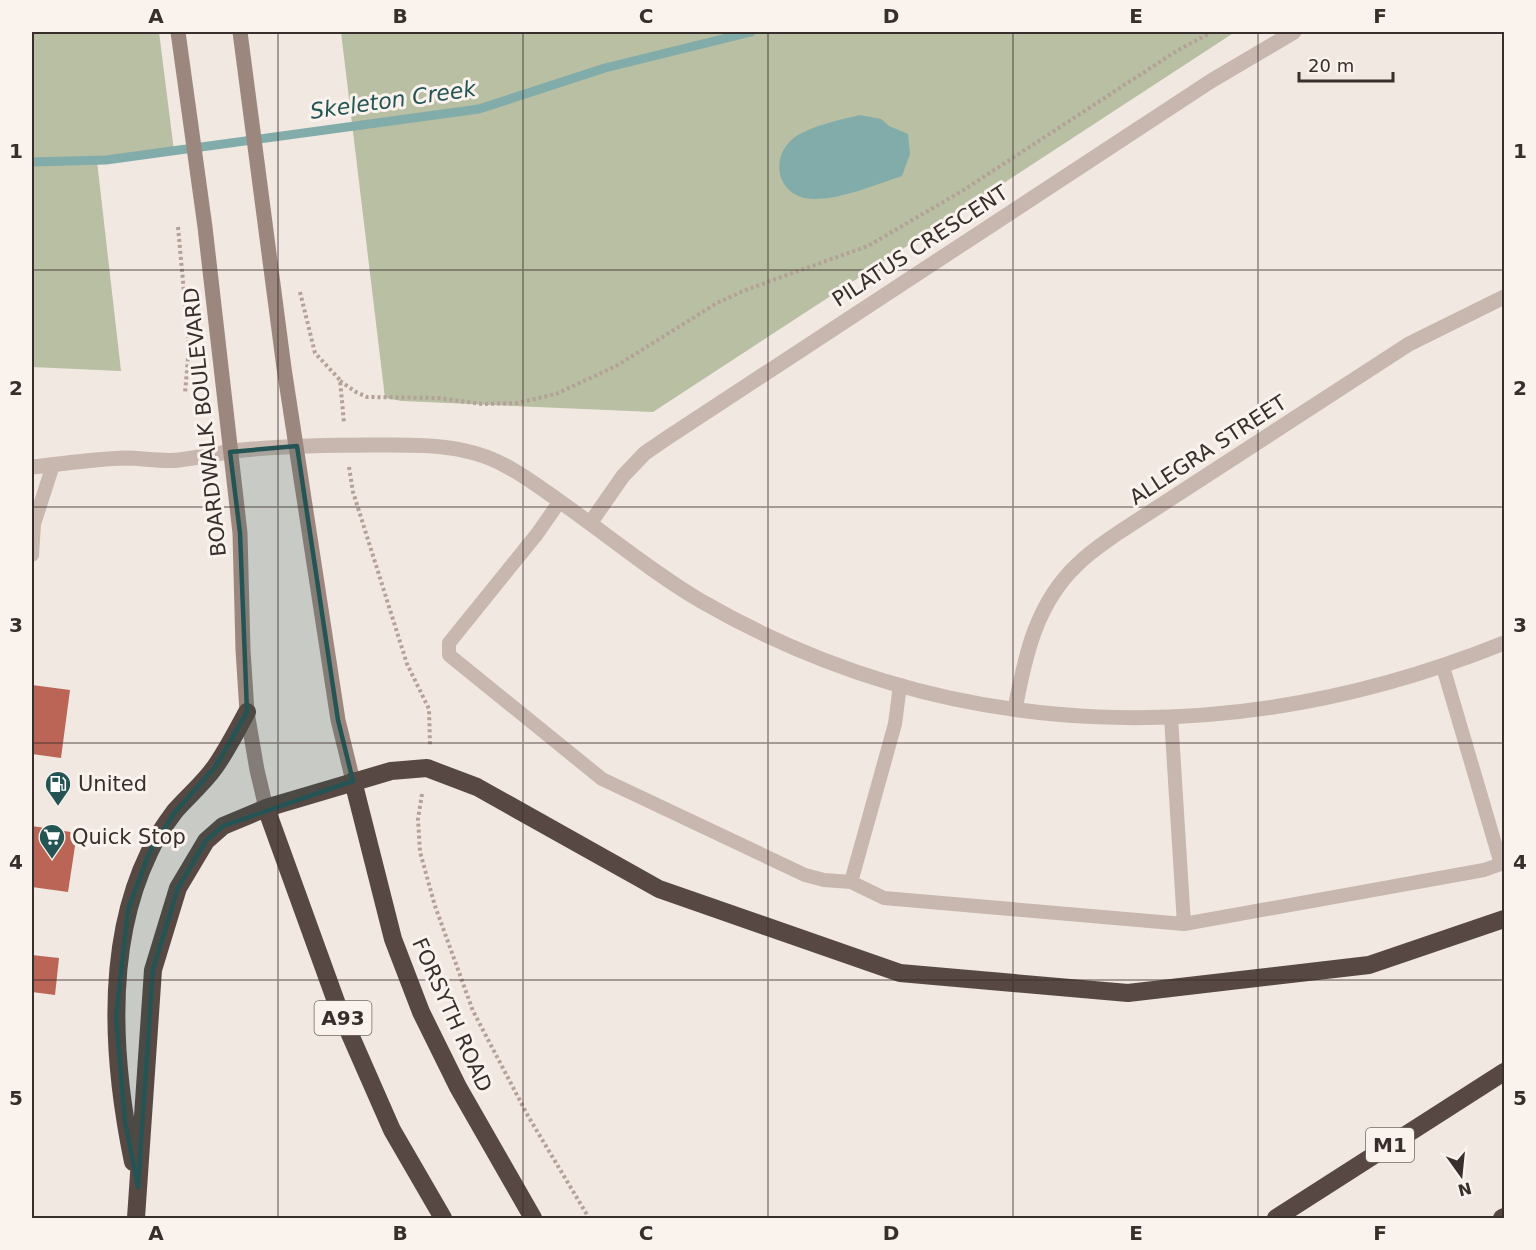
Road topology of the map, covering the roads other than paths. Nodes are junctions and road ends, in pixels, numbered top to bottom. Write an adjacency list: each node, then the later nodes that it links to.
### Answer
1 (178, 32): 6 (main road, BOARDWALK BOULEVARD)
2 (240, 32): 5 (main road)
3 (1294, 32): 10 (street, PILATUS CRESCENT)
4 (1504, 297): 15 (street, ALLEGRA STREET)
5 (297, 446): 6 (street); 9 (street); 18 (main road)
6 (230, 452): 7 (street); 16 (main road, BOARDWALK BOULEVARD)
7 (52, 465): 8 (street); 11 (lane)
8 (32, 467)
9 (560, 501): 10 (street); 21 (lane)
10 (591, 522): 14 (street)
11 (32, 555)
12 (1504, 643): 13 (street)
13 (1443, 667): 17 (street); 20 (lane)
14 (900, 685): 15 (street); 21 (lane)
15 (1015, 709): 17 (street)
16 (247, 712): 19 (main road, BOARDWALK BOULEVARD); 25 (highway)
17 (1171, 717): 23 (lane)
18 (353, 782): 19 (highway); 22 (highway); 28 (highway, FORSYTH ROAD)
19 (266, 808): 25 (highway); 27 (highway, A93)
20 (1503, 863): 23 (lane)
21 (851, 882): 23 (lane)
22 (1504, 918)
23 (1184, 924)
24 (1504, 1072): 29 (highway, M1)
25 (138, 1187): 26 (highway)
26 (136, 1218)
27 (443, 1218)
28 (533, 1218)
29 (1276, 1218)

